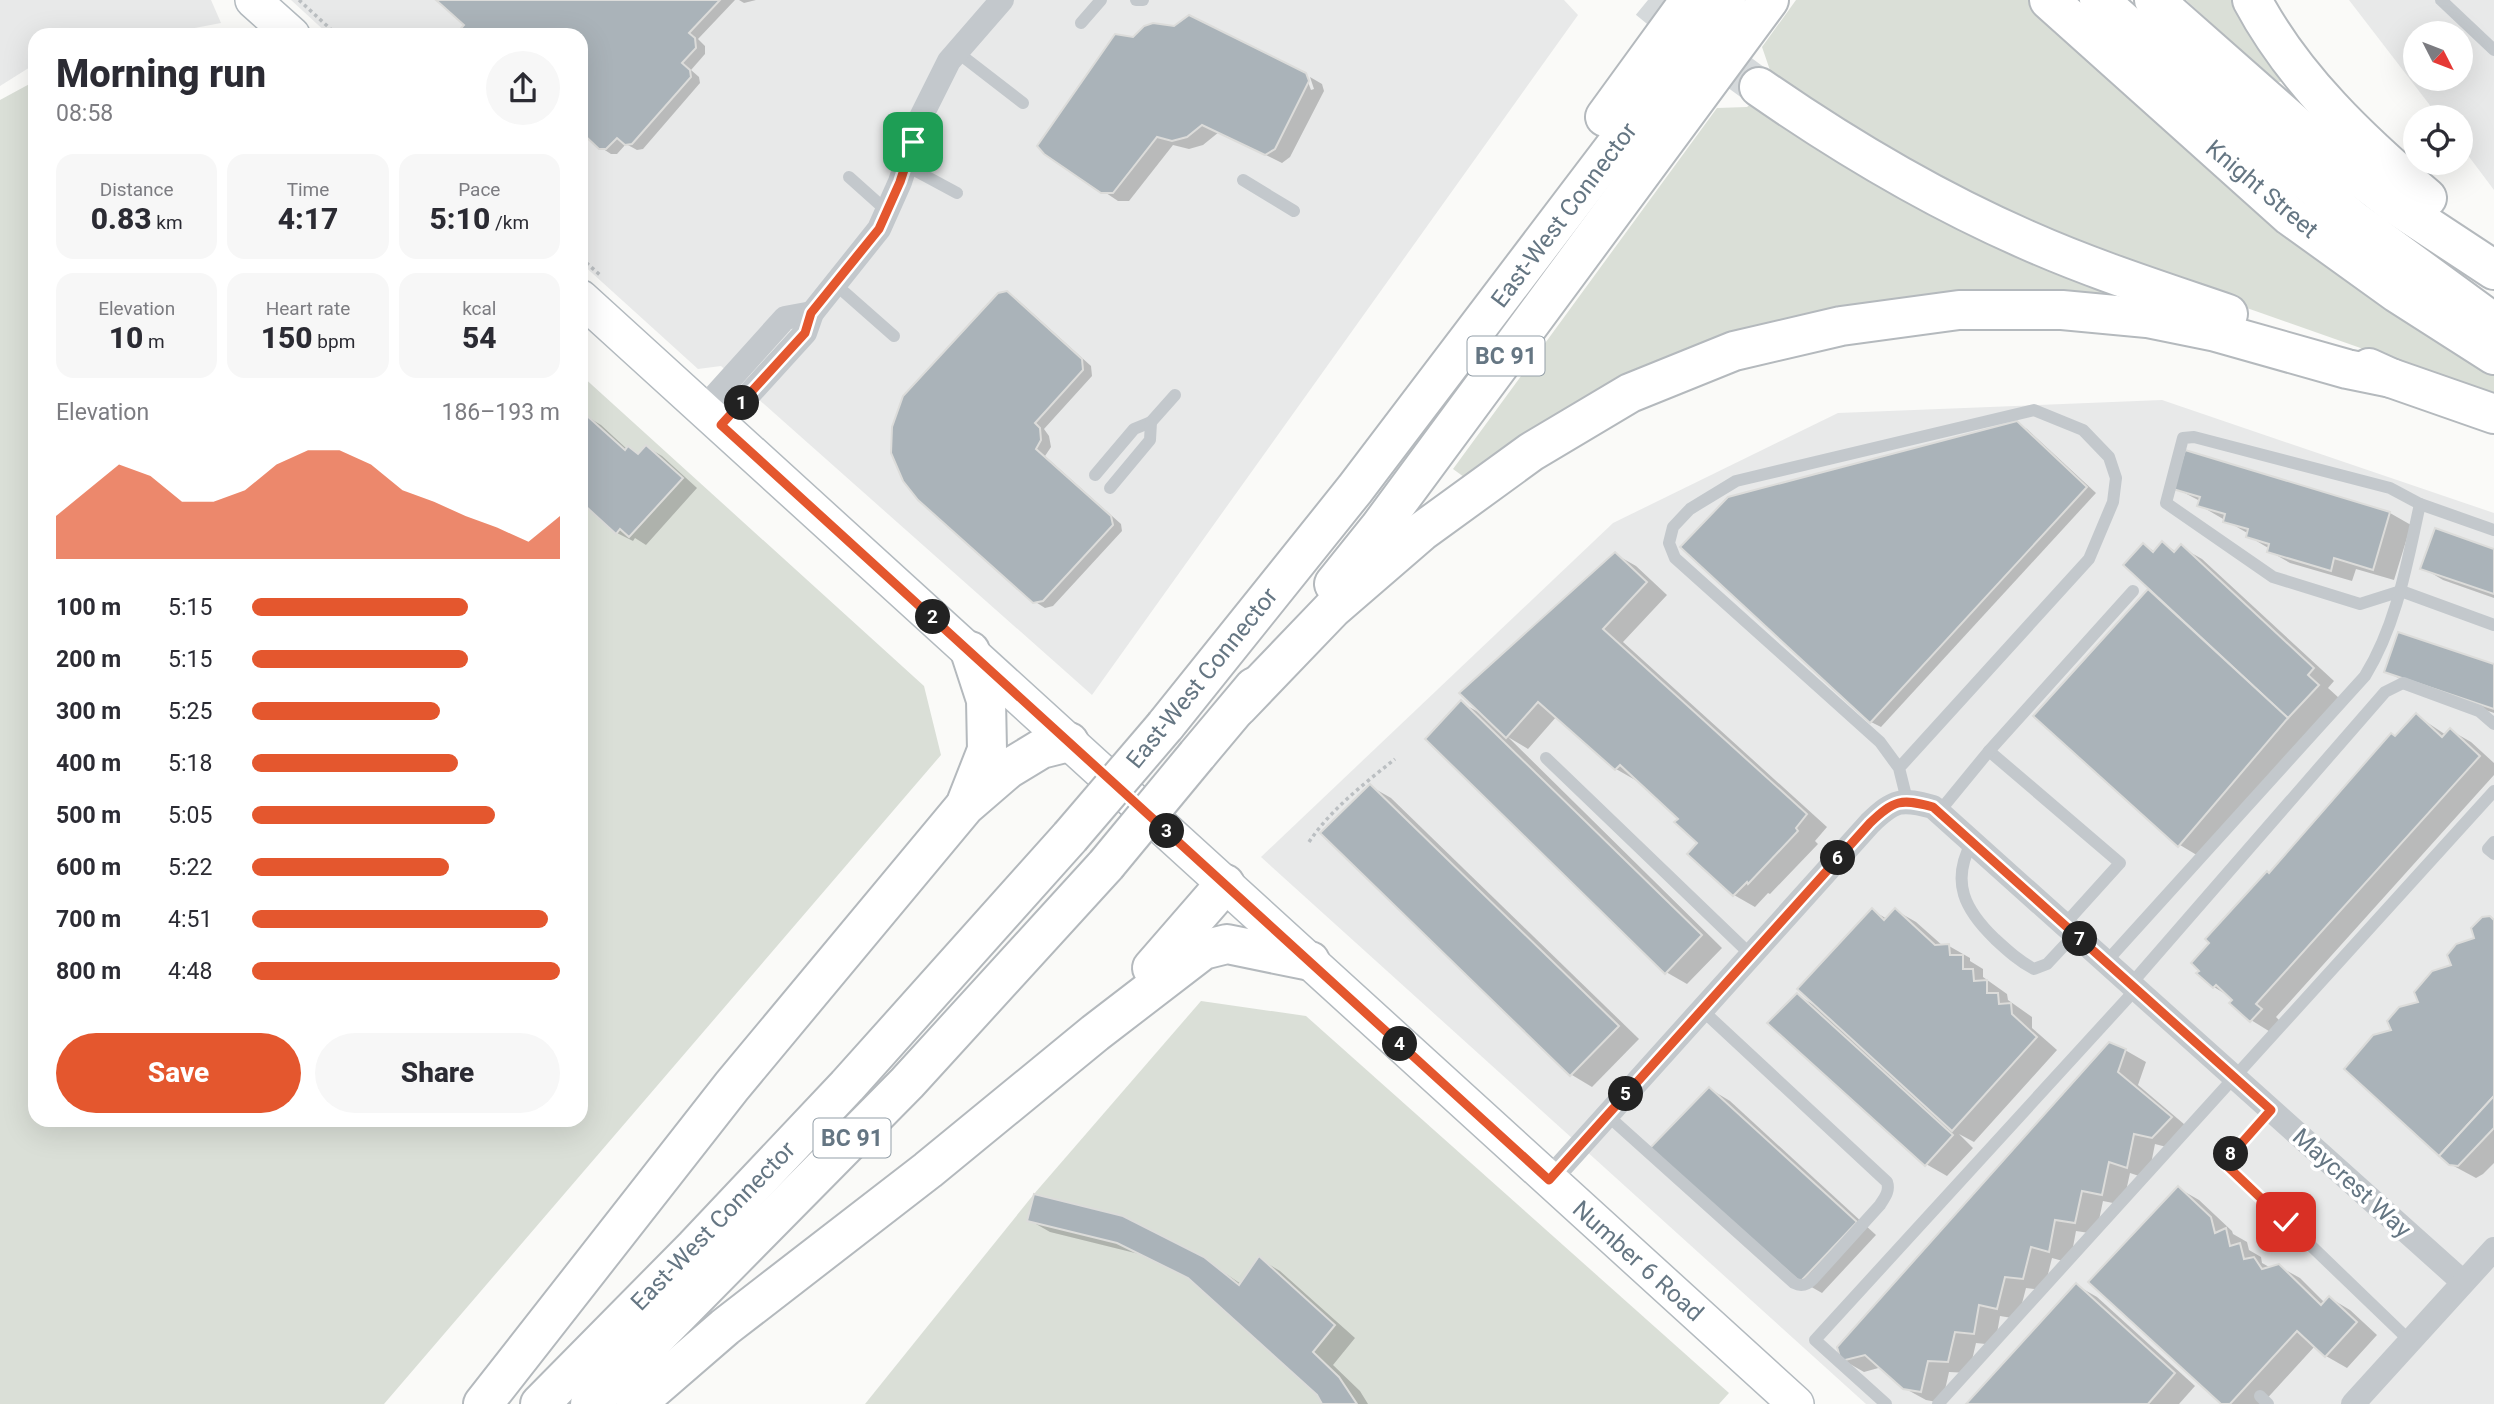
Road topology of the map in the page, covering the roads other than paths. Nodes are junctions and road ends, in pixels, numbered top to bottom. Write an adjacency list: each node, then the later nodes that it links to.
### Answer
1 (253, 0): 15 (main road)
2 (1002, 0): 17 (street)
3 (1101, 0): 14 (lane)
4 (1136, 0): 5 (lane)
5 (1143, 0)
6 (1690, 0): 41 (highway)
7 (1726, 0): 41 (highway, East-West Connector / BC 91)
8 (1769, 0): 48 (highway, East-West Connector / BC 91)
9 (2049, 0): 33 (highway, Knight Street)
10 (2099, 0): 31 (highway, Knight Street)
11 (2154, 0): 28 (highway)
12 (2252, 0): 27 (highway)
13 (2441, 0): 16 (lane)
14 (1081, 23)
15 (284, 28)
16 (2494, 50)
17 (957, 52): 19 (lane); 21 (street)
18 (1759, 87): 34 (highway)
19 (1023, 103)
20 (893, 124): 21 (lane)
21 (909, 154): 24 (lane); 25 (street)
22 (849, 177): 25 (lane)
23 (1243, 180): 26 (lane)
24 (957, 193)
25 (887, 211): 29 (street)
26 (1294, 211)
27 (2494, 253)
28 (2494, 270)
29 (835, 284): 32 (lane); 37 (street)
30 (588, 304): 37 (main road, Number 6 Road)
31 (2494, 323)
32 (894, 336)
33 (2494, 355)
34 (2391, 378): 36 (highway); 48 (highway)
35 (1175, 395): 38 (lane)
36 (2494, 414)
37 (712, 417): 47 (main road, Number 6 Road)
38 (1151, 422): 39 (lane); 40 (lane)
39 (1095, 475)
40 (1110, 488)
41 (1354, 489): 77 (highway, East-West Connector / BC 91, bridge)
42 (2420, 504): 43 (lane); 45 (lane); 45 (lane)
43 (2494, 530)
44 (2133, 591): 51 (lane)
45 (2401, 592): 46 (lane); 65 (lane)
46 (2494, 625)
47 (970, 651): 50 (main road, Number 6 Road); 56 (highway)
48 (1238, 707): 78 (highway, East-West Connector / BC 91, bridge)
49 (2494, 724): 66 (lane)
50 (1069, 742): 56 (highway); 61 (main road, Number 6 Road)
51 (1989, 751): 57 (lane); 62 (lane)
52 (1546, 758): 63 (lane)
53 (1899, 768): 53 (lane); 55 (lane)
54 (2494, 791): 69 (lane)
55 (1907, 800): 57 (street, Maycrest Way); 63 (street)
56 (965, 806): 76 (highway)
57 (1939, 812): 58 (street, Maycrest Way)
58 (1972, 842): 62 (street, Maycrest Way); 62 (lane)
59 (2494, 842): 60 (lane)
60 (2494, 854)
61 (1225, 884): 64 (main road, Number 6 Road); 68 (highway)
62 (2069, 929): 65 (street, Maycrest Way)
63 (1750, 954): 67 (street)
64 (1310, 961): 68 (highway); 72 (main road, Number 6 Road)
65 (2106, 962): 66 (street, Maycrest Way)
66 (2134, 987): 69 (street, Maycrest Way); 81 (lane)
67 (1702, 1010): 71 (street); 71 (lane)
68 (1095, 1033): 79 (highway)
69 (2235, 1078): 70 (street, Maycrest Way); 82 (lane)
70 (2271, 1110): 74 (street, Maycrest Way); 75 (lane)
71 (1607, 1115): 72 (street)
72 (1549, 1180): 80 (main road, Number 6 Road)
73 (2494, 1249): 74 (street)
74 (2463, 1282): 75 (street)
75 (2410, 1341): 83 (street)
76 (483, 1404)
77 (540, 1404)
78 (590, 1404)
79 (636, 1404)
80 (1796, 1404)
81 (1886, 1404)
82 (1938, 1404)
83 (2353, 1404)

